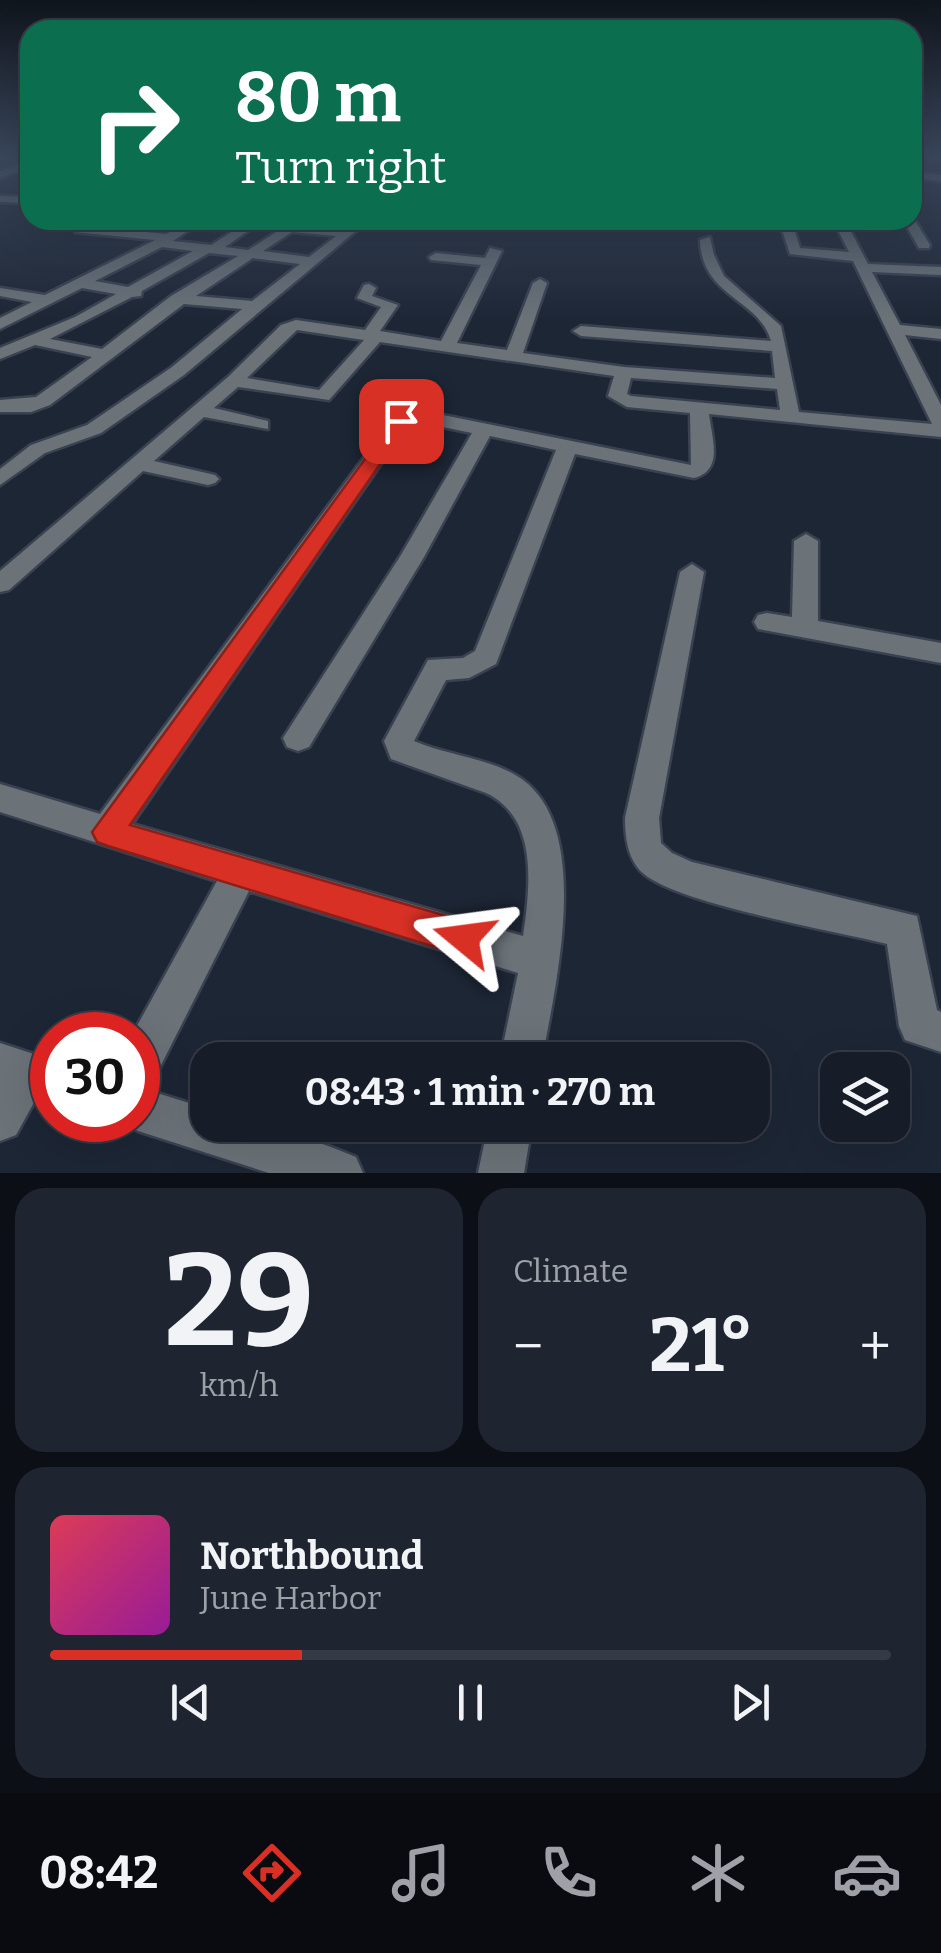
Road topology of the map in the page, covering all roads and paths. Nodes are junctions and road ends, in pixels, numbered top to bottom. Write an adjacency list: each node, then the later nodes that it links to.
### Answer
1 (86, 230): 12 (street)
2 (182, 230): 12 (street)
3 (241, 230): 14 (street)
4 (281, 230): 15 (street)
5 (324, 230): 10 (street)
6 (352, 230): 10 (street)
7 (789, 230): 18 (street)
8 (844, 230): 18 (street)
9 (915, 230): 13 (street)
10 (348, 234): 17 (street)
11 (706, 240): 36 (street)
12 (164, 241): 14 (street); 20 (street)
13 (924, 245)
14 (210, 249): 15 (street); 24 (street)
15 (250, 253): 17 (street); 26 (street)
16 (436, 257): 35 (street)
17 (311, 260): 27 (street)
18 (860, 263): 19 (street); 29 (street)
19 (941, 271)
20 (79, 283): 24 (street); 25 (street)
21 (540, 284): 39 (street)
22 (369, 288): 32 (street)
23 (0, 292): 25 (street)
24 (132, 293): 26 (street); 34 (street)
25 (46, 300): 28 (street)
26 (181, 300): 27 (street); 38 (street)
27 (255, 306): 54 (street)
28 (0, 327): 34 (street)
29 (893, 328): 31 (street); 49 (street)
30 (581, 331): 33 (street)
31 (941, 334)
32 (373, 335): 35 (street); 42 (street); 42 (street)
33 (648, 336): 36 (street); 41 (street)
34 (33, 340): 37 (street); 38 (street)
35 (448, 344): 39 (street)
36 (780, 348): 43 (street)
37 (0, 354)
38 (106, 355): 44 (street)
39 (514, 355): 40 (street)
40 (624, 372): 41 (street); 45 (street)
41 (646, 374): 43 (street)
42 (234, 381): 46 (street)
43 (785, 384): 47 (street)
44 (0, 406)
45 (699, 406): 47 (street); 52 (street)
46 (198, 410): 48 (street); 53 (street)
47 (790, 416): 51 (street)
48 (261, 424)
49 (941, 424)
50 (484, 429): 52 (street); 62 (street); 64 (street)
51 (941, 431)
52 (568, 446): 66 (street)
53 (138, 464): 55 (street); 58 (street)
54 (0, 479)
55 (208, 479)
56 (806, 540): 60 (street)
57 (692, 572): 68 (street)
58 (0, 584)
59 (767, 622): 60 (street)
60 (805, 630): 61 (street)
61 (941, 652)
62 (298, 738)
63 (0, 798): 64 (street)
64 (108, 832): 65 (street)
65 (240, 874): 66 (street); 67 (street)
66 (539, 960): 69 (street)
67 (160, 1025)
68 (941, 1032)
69 (524, 1042)
70 (27, 1072): 72 (street)
71 (160, 1116): 74 (street)
72 (0, 1119)
73 (507, 1142): 75 (street)
74 (340, 1173)
75 (501, 1173)

